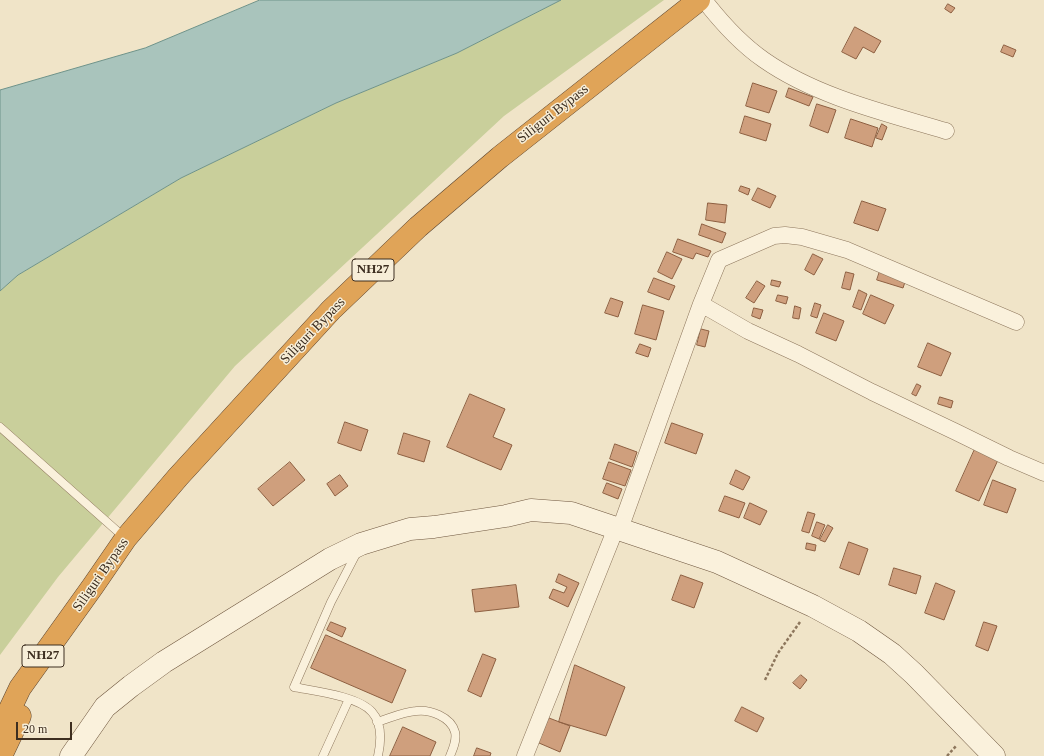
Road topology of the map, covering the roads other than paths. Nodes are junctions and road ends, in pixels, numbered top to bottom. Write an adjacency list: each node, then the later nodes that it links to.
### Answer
1 (699, 0): 9 (highway, Siliguri Bypass / NH27)
2 (704, 0): 3 (street)
3 (946, 131)
4 (701, 304): 5 (street); 7 (street); 8 (street)
5 (1016, 322)
6 (0, 427): 9 (lane)
7 (1044, 473)
8 (618, 529): 10 (main road); 20 (street); 21 (main road)
9 (126, 538): 11 (highway, Siliguri Bypass / NH27)
10 (361, 544): 12 (lane); 16 (main road)
11 (93, 586): 14 (highway, Siliguri Bypass / NH27); 15 (highway)
12 (349, 699): 13 (lane); 17 (lane)
13 (377, 722): 18 (lane); 19 (lane)
14 (0, 730)
15 (1, 756)
16 (71, 756)
17 (323, 756)
18 (378, 756)
19 (450, 756)
20 (525, 756)
21 (994, 756)

